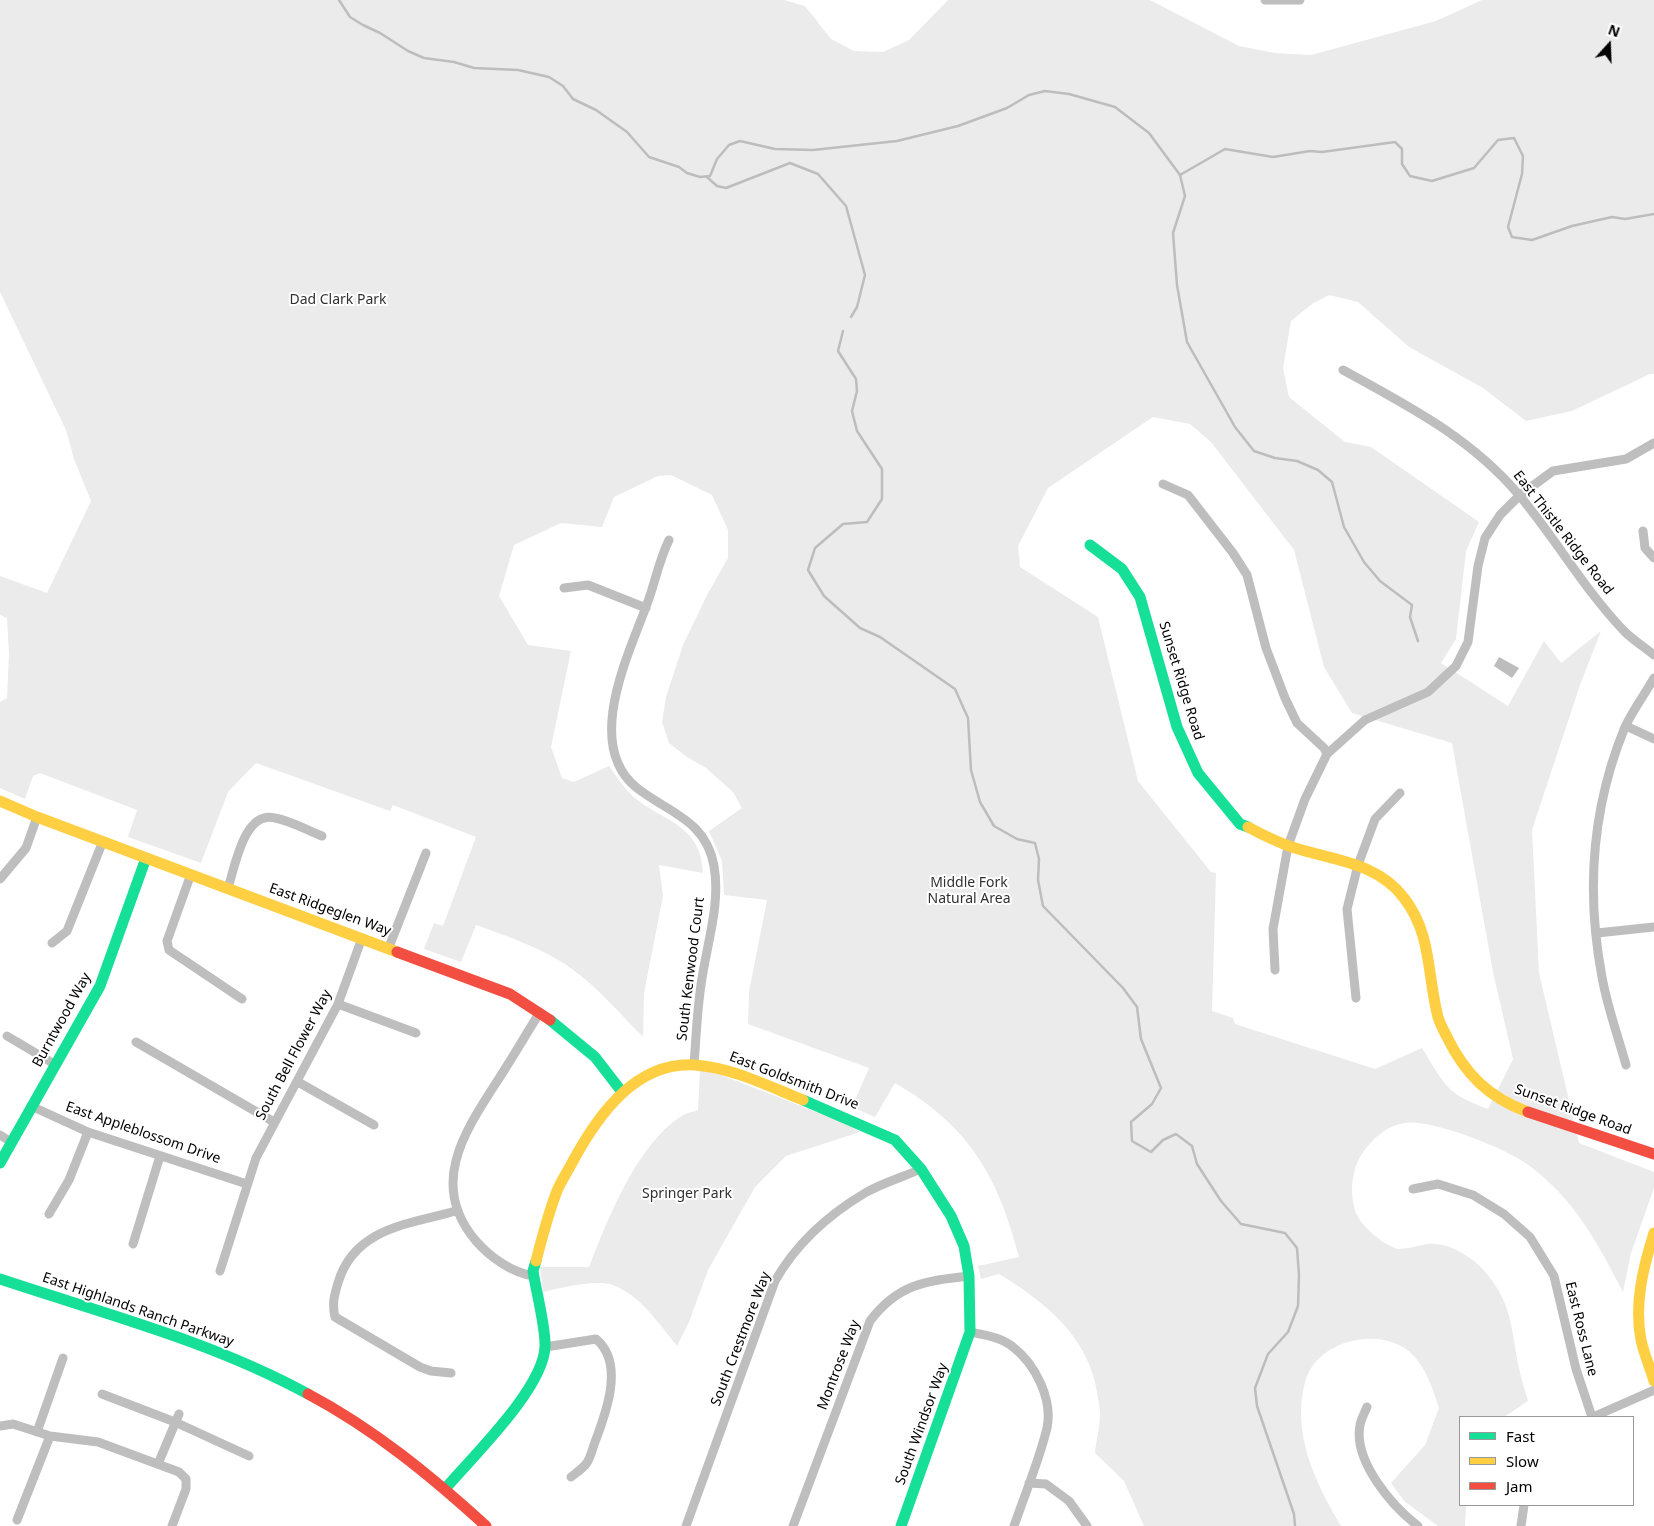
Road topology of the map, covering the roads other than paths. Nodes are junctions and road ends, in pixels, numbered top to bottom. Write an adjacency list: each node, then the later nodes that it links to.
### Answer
1 (1265, 0): 2 (street)
2 (1300, 0)
3 (1344, 370): 6 (street, East Thistle Ridge Road)
4 (1654, 443): 6 (street)
5 (1163, 484): 17 (street)
6 (1519, 496): 13 (street, East Thistle Ridge Road); 17 (street)
7 (1643, 531): 10 (street)
8 (669, 540): 12 (street, South Kenwood Court)
9 (1090, 545): 23 (street, Sunset Ridge Road)
10 (1654, 558)
11 (564, 588): 12 (street)
12 (646, 608): 44 (street, South Kenwood Court)
13 (1654, 655)
14 (1654, 678): 15 (street)
15 (1626, 726): 16 (street); 31 (street)
16 (1654, 740)
17 (1327, 754): 23 (street)
18 (1400, 793): 26 (street)
19 (0, 801): 20 (street, East Ridgeglen Way)
20 (37, 817): 22 (street, East Ridgeglen Way); 28 (street)
21 (322, 836): 29 (street)
22 (103, 841): 25 (street, East Ridgeglen Way); 33 (street)
23 (1288, 846): 26 (street, Sunset Ridge Road); 35 (street)
24 (426, 853): 34 (street)
25 (146, 858): 27 (street, East Ridgeglen Way); 43 (street, Burntwood Way)
26 (1358, 866): 36 (street); 54 (street, Sunset Ridge Road)
27 (191, 874): 29 (street, East Ridgeglen Way); 37 (street)
28 (0, 879)
29 (228, 888): 32 (street, East Ridgeglen Way)
30 (1654, 927): 31 (street)
31 (1597, 933): 45 (street)
32 (362, 938): 34 (street, East Ridgeglen Way); 38 (street, South Bell Flower Way)
33 (52, 943)
34 (390, 947): 39 (street, East Ridgeglen Way)
35 (1275, 970)
36 (1356, 998)
37 (242, 999)
38 (338, 1004): 40 (street); 46 (street, South Bell Flower Way)
39 (540, 1012): 47 (street, East Ridgeglen Way); 60 (street)
40 (416, 1033)
41 (7, 1036): 43 (street)
42 (136, 1042): 49 (street)
43 (56, 1065): 48 (street, Burntwood Way)
44 (694, 1065): 47 (street, East Goldsmith Drive); 57 (street, East Goldsmith Drive)
45 (1626, 1065)
46 (298, 1082): 49 (street, South Bell Flower Way); 50 (street)
47 (622, 1092): 65 (street, East Goldsmith Drive)
48 (31, 1106): 51 (street, East Appleblossom Drive); 53 (street, Burntwood Way)
49 (274, 1122): 58 (street, South Bell Flower Way)
50 (374, 1125)
51 (88, 1132): 55 (street, East Appleblossom Drive); 61 (street)
52 (0, 1136): 53 (street)
53 (11, 1142): 56 (street, Burntwood Way)
54 (1654, 1154)
55 (160, 1156): 58 (street, East Appleblossom Drive); 63 (street)
56 (0, 1163)
57 (922, 1169): 66 (street, East Goldsmith Drive); 91 (street, South Crestmore Way)
58 (247, 1184): 64 (street, South Bell Flower Way)
59 (1413, 1189): 76 (street, East Ross Lane)
60 (456, 1211): 65 (street); 71 (street)
61 (49, 1214)
62 (1654, 1233): 72 (street)
63 (133, 1244)
64 (220, 1271)
65 (534, 1276): 69 (street, East Goldsmith Drive)
66 (969, 1276): 68 (street, East Goldsmith Drive); 92 (street, Montrose Way)
67 (0, 1279): 86 (street, East Highlands Ranch Parkway)
68 (970, 1332): 85 (street); 93 (street, South Windsor Way)
69 (545, 1347): 84 (street); 86 (street, East Goldsmith Drive)
70 (63, 1358): 80 (street)
71 (451, 1373)
72 (1654, 1381)
73 (1654, 1390): 77 (street)
74 (102, 1394): 78 (street)
75 (1367, 1407): 96 (street)
76 (1593, 1416)
77 (1595, 1416)
78 (177, 1418): 82 (street); 83 (street)
79 (2, 1424): 80 (street)
80 (36, 1432): 81 (street)
81 (50, 1436): 83 (street); 88 (street)
82 (249, 1456)
83 (158, 1464): 89 (street)
84 (571, 1477)
85 (1029, 1482): 94 (street); 95 (street)
86 (445, 1489): 90 (street, East Highlands Ranch Parkway)
87 (1524, 1506): 97 (street)
88 (17, 1520)
89 (172, 1526)
90 (486, 1526)
91 (686, 1526)
92 (793, 1526)
93 (901, 1526)
94 (1014, 1526)
95 (1087, 1526)
96 (1418, 1526)
97 (1521, 1526)

